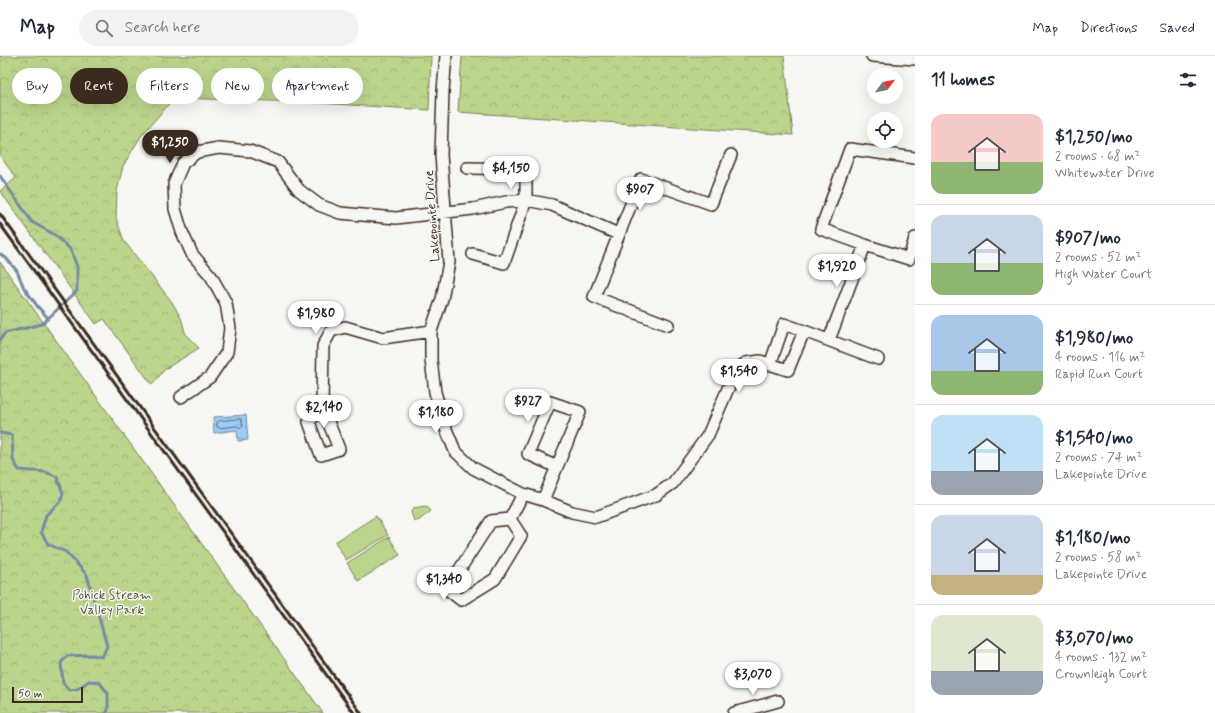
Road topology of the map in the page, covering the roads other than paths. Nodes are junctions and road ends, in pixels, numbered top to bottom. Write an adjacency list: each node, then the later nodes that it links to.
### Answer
1 (446, 56): 8 (street, Lakepointe Drive)
2 (872, 56): 3 (street)
3 (915, 59)
4 (731, 155): 9 (street)
5 (915, 158): 11 (street)
6 (467, 168): 7 (street)
7 (526, 200): 8 (street); 9 (street); 12 (street)
8 (446, 213): 14 (street, Lakepointe Drive); 19 (street)
9 (618, 234): 13 (street)
10 (915, 238): 11 (street)
11 (866, 245): 16 (street)
12 (473, 254)
13 (668, 325)
14 (430, 330): 20 (street); 22 (street, Lakepointe Drive)
15 (804, 331): 16 (street); 18 (street); 18 (street)
16 (829, 340): 17 (street)
17 (878, 358)
18 (770, 365): 23 (street, Lakepointe Drive)
19 (181, 397)
20 (322, 406)
21 (557, 467): 21 (street); 23 (street)
22 (523, 494): 23 (street, Lakepointe Drive); 24 (street)
23 (543, 500)
24 (510, 519): 24 (street)
25 (778, 701): 26 (street)
26 (734, 713)

